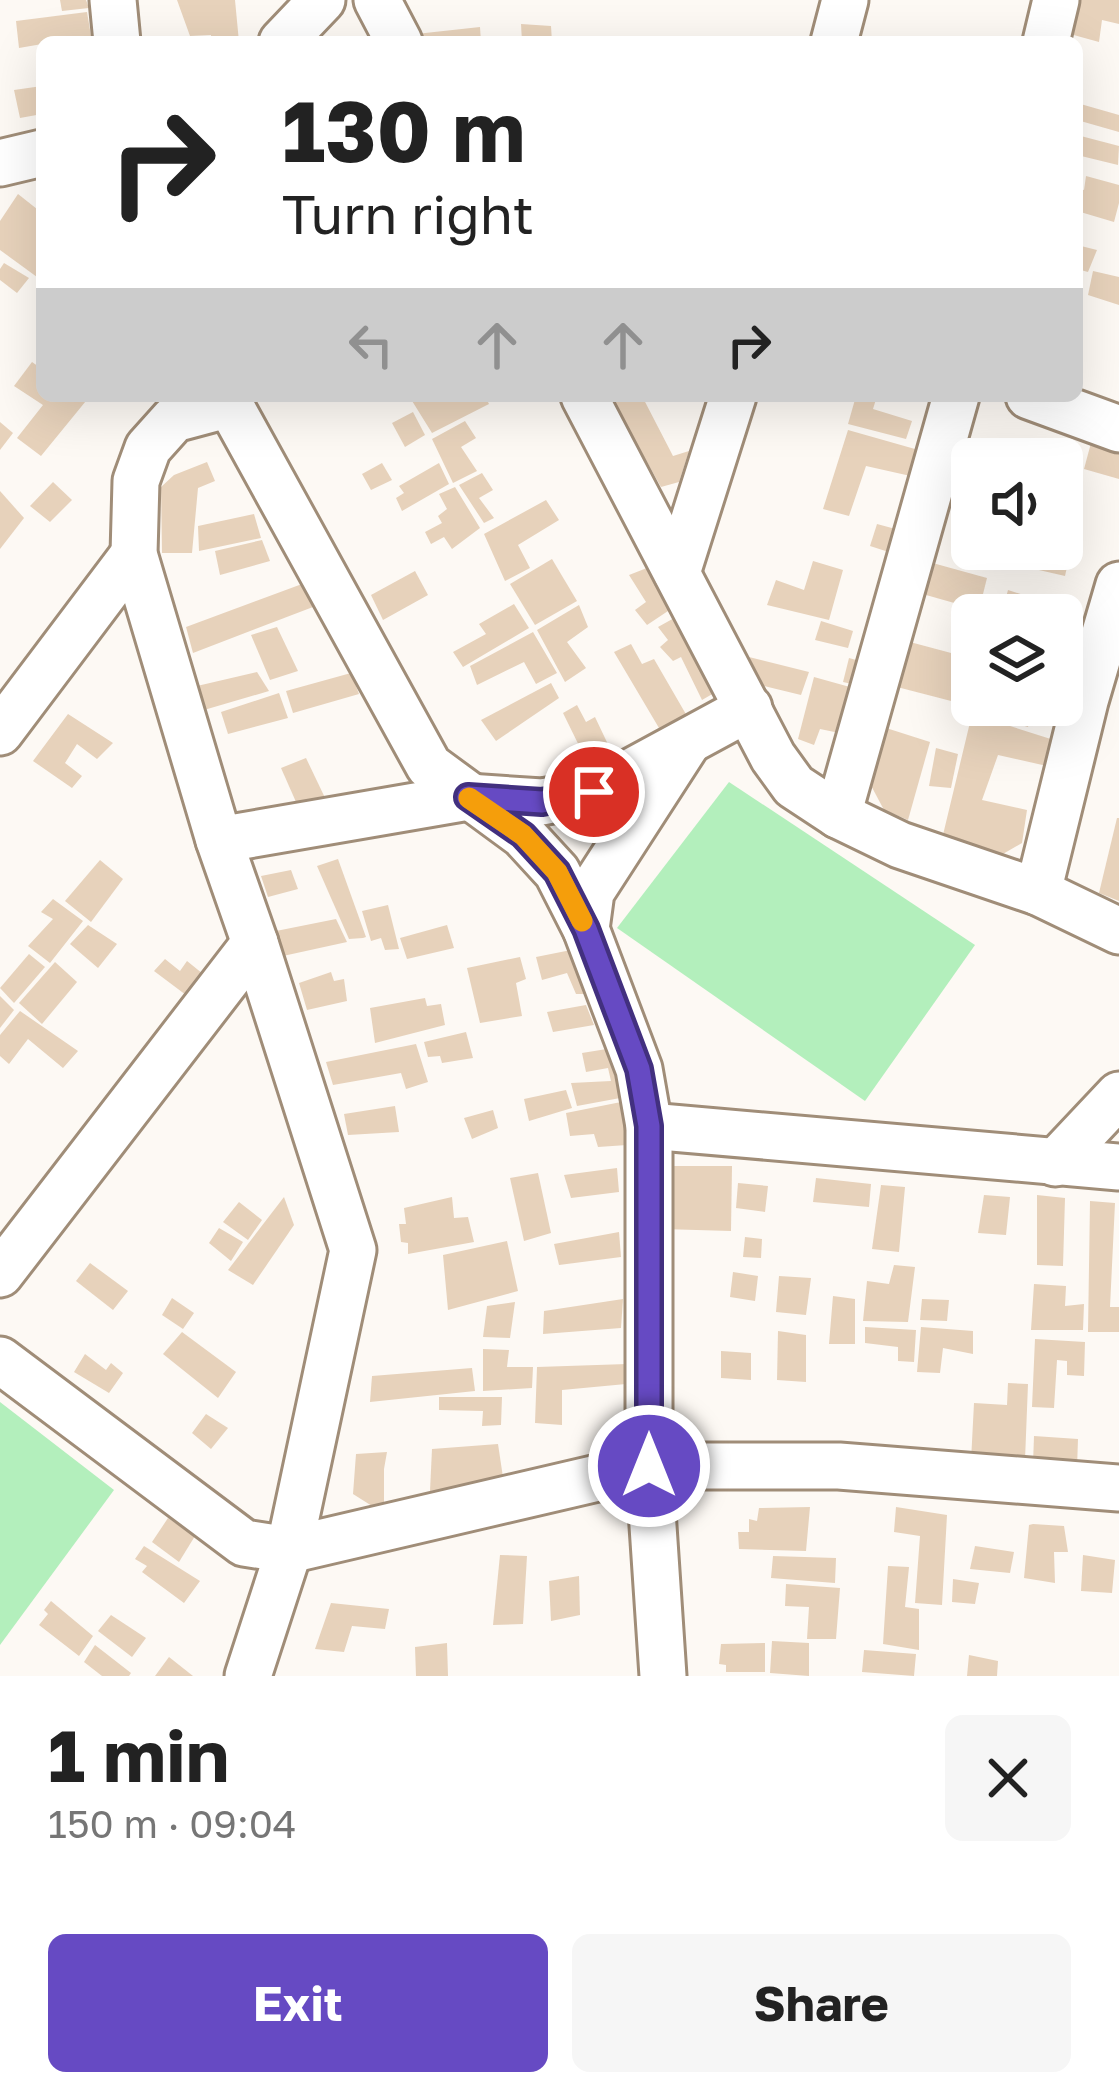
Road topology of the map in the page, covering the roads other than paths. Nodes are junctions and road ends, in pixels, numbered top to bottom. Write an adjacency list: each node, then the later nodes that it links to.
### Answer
1 (113, 0): 7 (street)
2 (322, 0): 8 (street)
3 (377, 0): 4 (street); 9 (street)
4 (392, 0)
5 (845, 0): 10 (street)
6 (1056, 0): 11 (street)
7 (116, 36)
8 (288, 36)
9 (396, 36)
10 (835, 36)
11 (1047, 36)
12 (36, 154): 13 (street)
13 (0, 163)
14 (221, 402): 21 (street)
15 (228, 402): 27 (street)
16 (587, 402): 22 (street)
17 (731, 402): 22 (street)
18 (954, 402): 28 (street)
19 (1045, 402): 20 (street)
20 (1119, 429)
21 (134, 554): 25 (street); 29 (street)
22 (677, 573): 24 (street)
23 (1119, 585): 30 (street)
24 (749, 708): 26 (street); 28 (street)
25 (0, 732)
26 (689, 741): 27 (street); 31 (street)
27 (468, 797): 29 (street); 31 (street)
28 (838, 815): 30 (street)
29 (219, 840): 33 (street)
30 (1038, 892): 32 (street)
31 (586, 929): 35 (street)
32 (1119, 931)
33 (255, 943): 38 (street); 42 (street)
34 (1119, 1094): 36 (street)
35 (649, 1126): 36 (street); 40 (street)
36 (1055, 1163): 37 (street)
37 (1119, 1167)
38 (0, 1274)
39 (0, 1360): 42 (street)
40 (649, 1466): 41 (street); 42 (street); 44 (street)
41 (1119, 1488)
42 (289, 1550): 43 (street)
43 (248, 1676)
44 (663, 1676)

